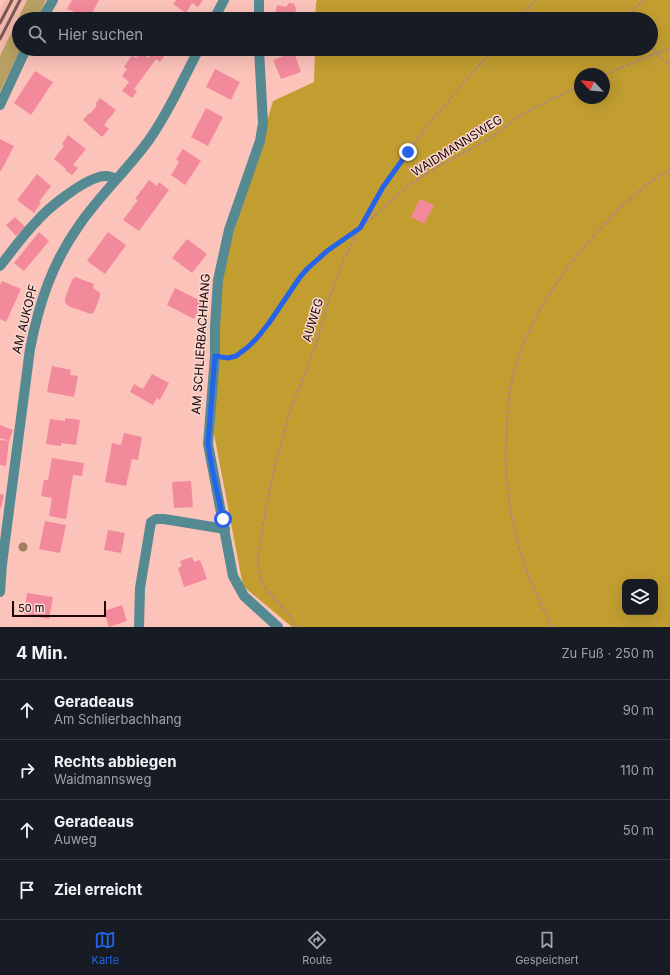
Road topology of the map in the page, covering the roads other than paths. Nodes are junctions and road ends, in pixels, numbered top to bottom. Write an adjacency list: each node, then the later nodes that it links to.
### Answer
1 (53, 0): 4 (street)
2 (224, 0): 5 (street)
3 (259, 0): 6 (street)
4 (46, 12)
5 (218, 12)
6 (259, 12)
7 (23, 56): 10 (street)
8 (195, 56): 11 (street, AM AUKOPF)
9 (259, 56): 13 (street, AM SCHLIERBACHHANG)
10 (0, 105)
11 (116, 179): 12 (street); 14 (street, AM AUKOPF)
12 (0, 266)
13 (225, 529): 15 (street); 16 (street, AM SCHLIERBACHHANG)
14 (0, 592)
15 (139, 627)
16 (278, 627)

